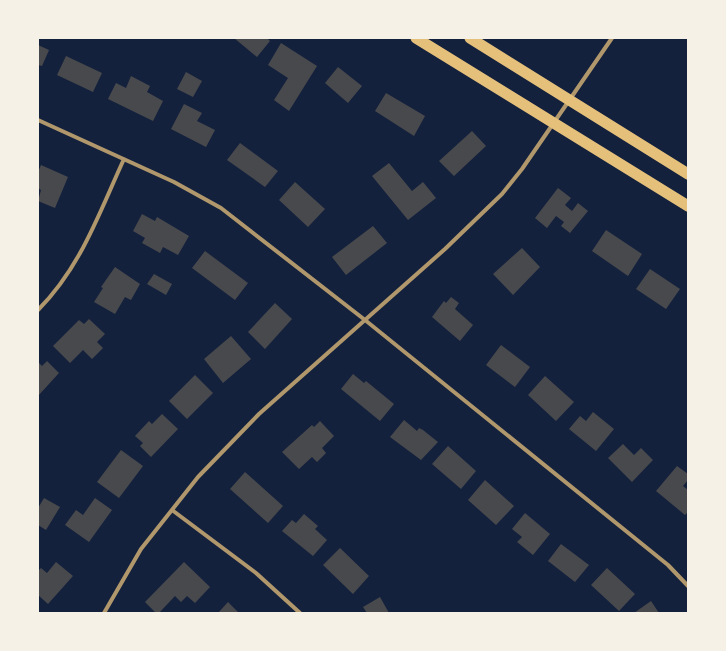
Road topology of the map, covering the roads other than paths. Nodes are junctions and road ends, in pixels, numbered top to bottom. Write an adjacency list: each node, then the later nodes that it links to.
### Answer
1 (416, 38): 6 (highway)
2 (470, 38): 4 (highway)
3 (612, 38): 4 (street)
4 (571, 100): 6 (street); 8 (highway)
5 (38, 120): 7 (street)
6 (554, 123): 9 (highway); 11 (street)
7 (124, 159): 10 (street); 11 (street)
8 (688, 174)
9 (688, 206)
10 (38, 310)
11 (364, 320): 12 (street); 13 (street)
12 (172, 510): 14 (street); 15 (street)
13 (688, 586)
14 (104, 613)
15 (300, 613)

